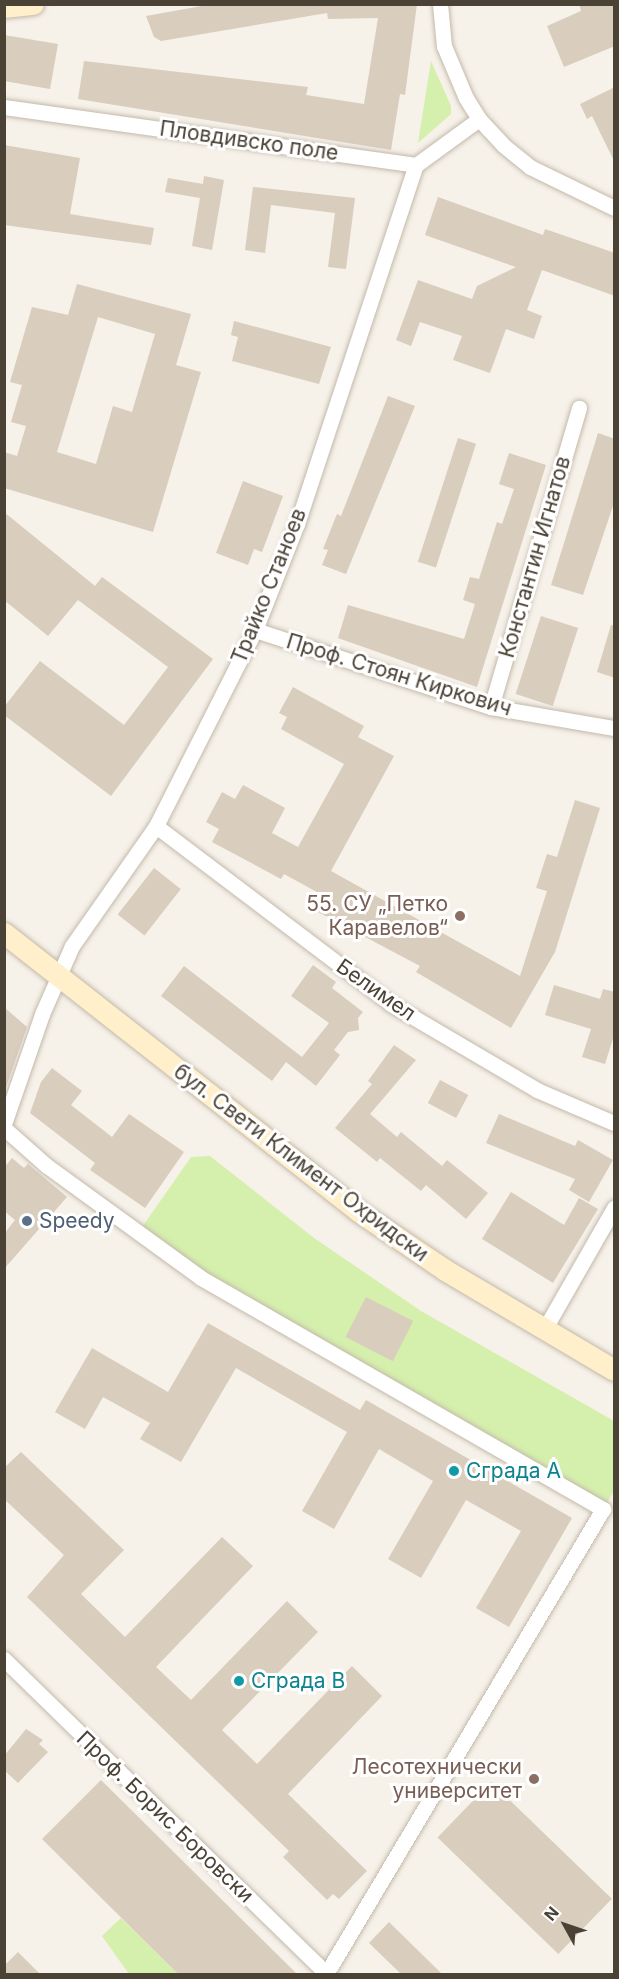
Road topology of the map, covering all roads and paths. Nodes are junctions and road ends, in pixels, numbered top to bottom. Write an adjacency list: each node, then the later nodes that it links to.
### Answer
1 (33, 4): 3 (main road)
2 (440, 4): 5 (street)
3 (4, 7)
4 (4, 107): 6 (street, Пловдивско поле)
5 (479, 119): 6 (street); 7 (street)
6 (416, 165): 9 (street, Трайко Станоев)
7 (615, 208)
8 (579, 408): 10 (street, Константин Игнатов)
9 (255, 630): 10 (street, Проф. Стоян Киркович); 12 (street, Трайко Станоев)
10 (491, 707): 11 (street, Проф. Стоян Киркович)
11 (615, 728)
12 (156, 826): 14 (street, Трайко Станоев); 15 (street, Белимел)
13 (4, 933): 14 (main road, бул. Свети Климент Охридски)
14 (59, 976): 16 (street, Трайко Станоев); 18 (main road, бул. Свети Климент Охридски)
15 (615, 1123)
16 (4, 1126): 21 (street)
17 (615, 1208): 18 (street)
18 (544, 1330): 19 (main road, бул. Свети Климент Охридски)
19 (615, 1370)
20 (4, 1659): 21 (street, Проф. Борис Боровски)
21 (327, 1974)

